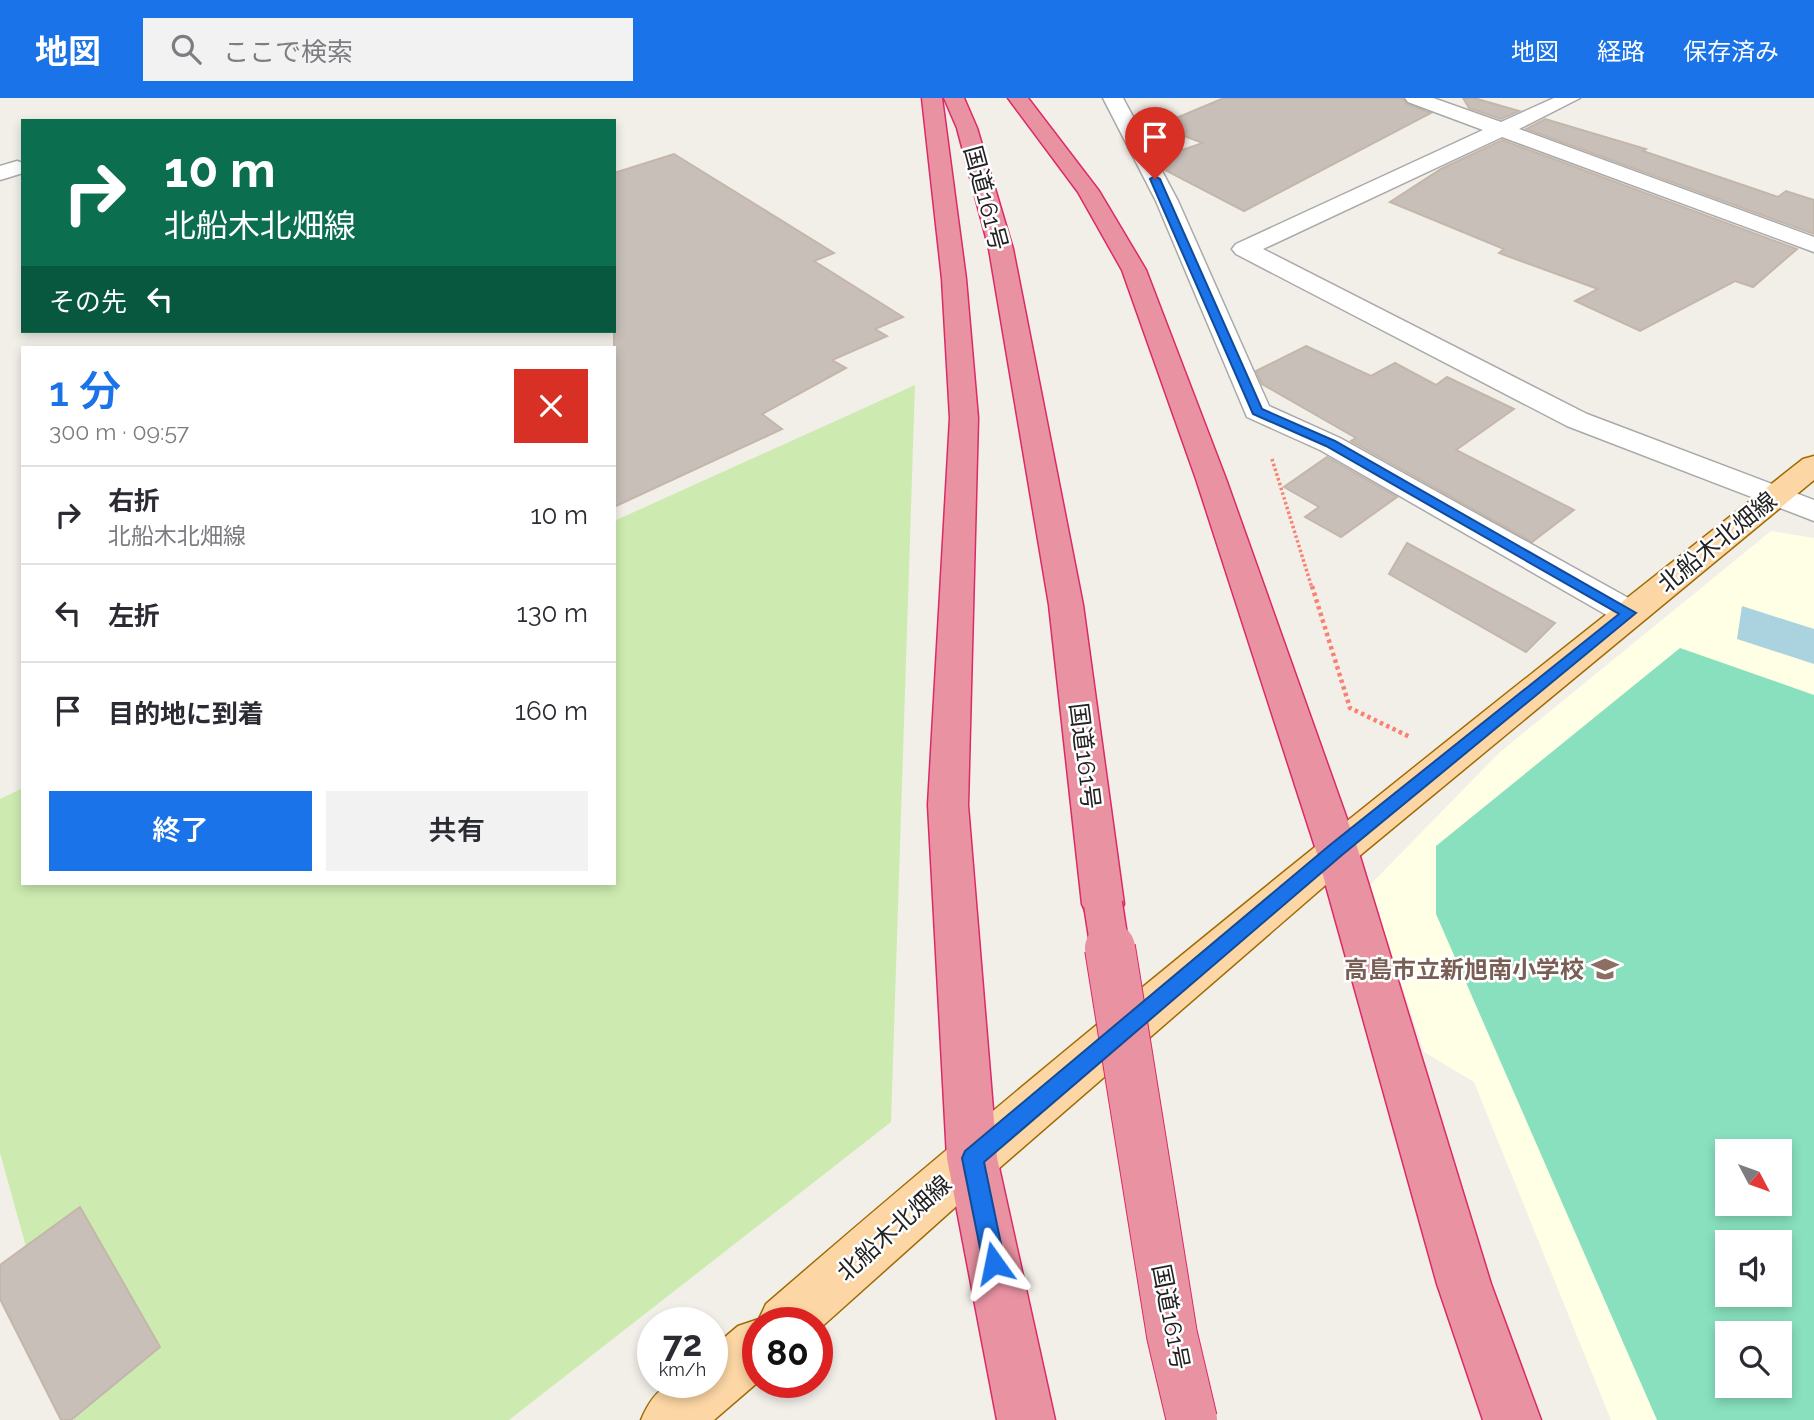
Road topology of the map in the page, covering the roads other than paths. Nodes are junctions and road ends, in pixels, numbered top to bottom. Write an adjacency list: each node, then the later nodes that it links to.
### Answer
1 (932, 98): 14 (highway)
2 (954, 98): 19 (highway, 国道161号, bridge)
3 (1018, 98): 13 (highway)
4 (1113, 98): 12 (street)
5 (1415, 98): 7 (street)
6 (1570, 98): 7 (street)
7 (1497, 131): 8 (street); 10 (street)
8 (1814, 245)
9 (1814, 465): 10 (main road, 北船木北畑線)
10 (1775, 496): 11 (street); 12 (main road, 北船木北畑線)
11 (1814, 511)
12 (1629, 613): 13 (main road, 北船木北畑線)
13 (1336, 850): 14 (main road, 北船木北畑線); 20 (highway)
14 (972, 1158): 15 (main road, 北船木北畑線); 18 (highway)
15 (803, 1307)
16 (742, 1359): 17 (main road)
17 (670, 1420)
18 (1026, 1420)
19 (1192, 1420)
20 (1512, 1420)

